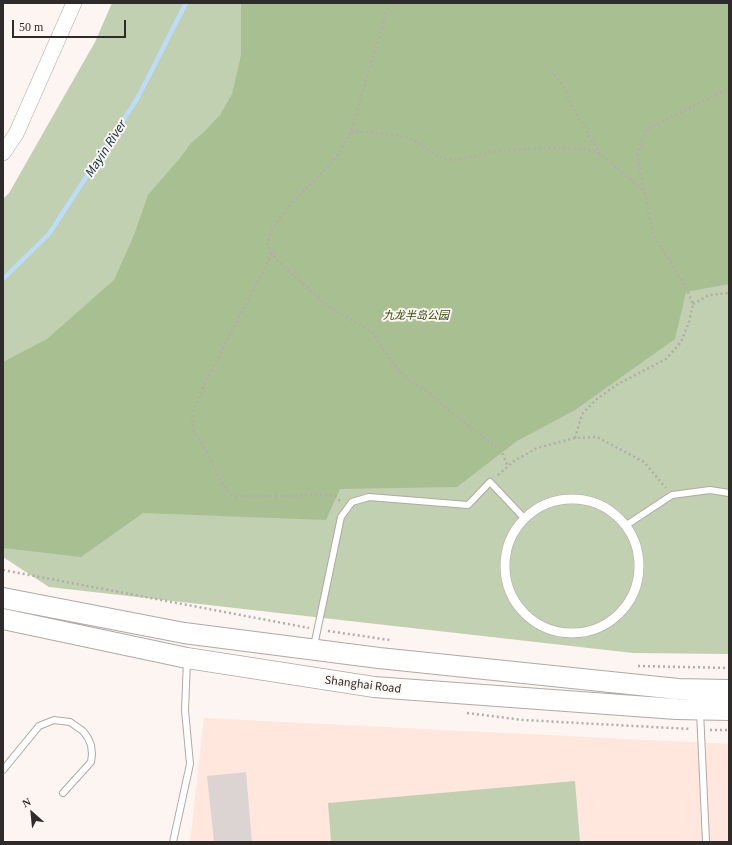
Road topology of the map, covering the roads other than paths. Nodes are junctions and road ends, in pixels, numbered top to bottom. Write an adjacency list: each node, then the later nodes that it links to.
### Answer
1 (74, 3): 2 (street)
2 (3, 152)
3 (729, 493): 5 (lane)
4 (526, 519): 5 (street); 5 (street); 8 (lane)
5 (626, 526)
6 (5, 597): 8 (highway)
7 (3, 619): 9 (highway, Shanghai Road)
8 (313, 650): 10 (highway)
9 (187, 658): 11 (highway, Shanghai Road); 15 (lane)
10 (729, 690)
11 (700, 710): 12 (highway, Shanghai Road); 16 (lane)
12 (729, 710)
13 (3, 770): 14 (lane)
14 (63, 793)
15 (173, 842)
16 (706, 842)

